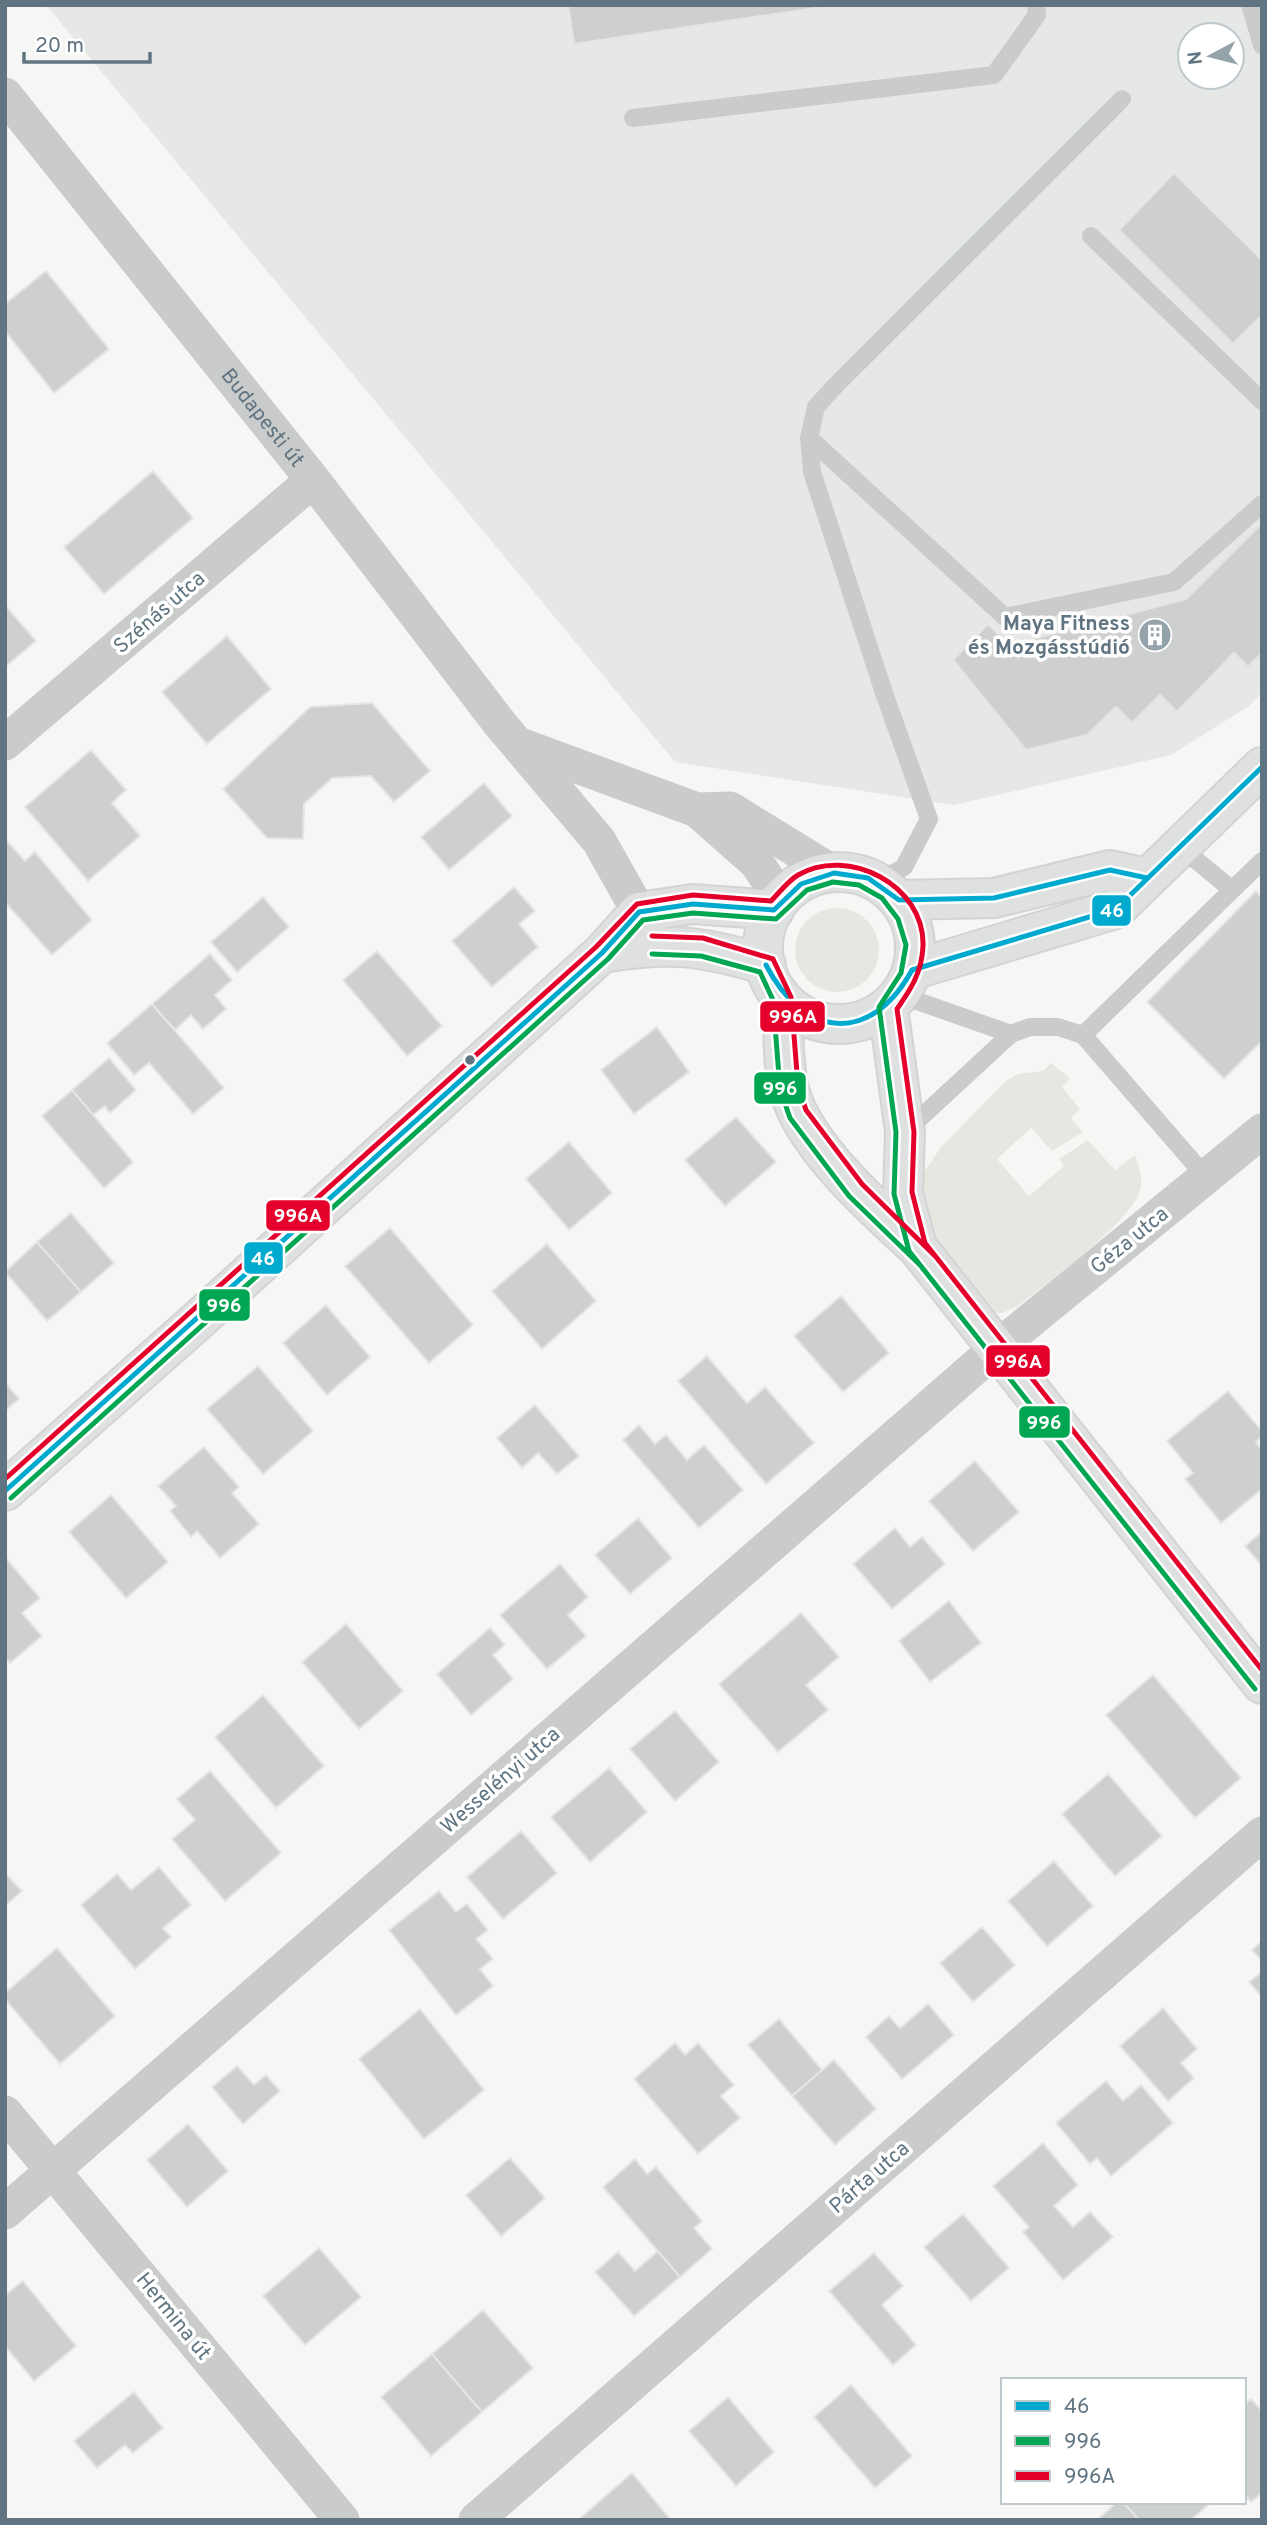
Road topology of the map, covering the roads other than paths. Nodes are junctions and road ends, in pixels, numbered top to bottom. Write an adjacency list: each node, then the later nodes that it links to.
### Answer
1 (1037, 5): 6 (lane)
2 (1250, 5): 3 (lane)
3 (1262, 45)
4 (5, 95): 10 (street, Budapesti út)
5 (1122, 99): 9 (lane)
6 (633, 118)
7 (1091, 236): 8 (lane)
8 (1261, 397)
9 (809, 438): 11 (lane); 21 (lane)
10 (313, 480): 12 (street, Szénás utca); 13 (street, Budapesti út)
11 (1262, 504)
12 (5, 743)
13 (517, 743): 15 (street); 23 (street, Budapesti út)
14 (1262, 766): 16 (street)
15 (697, 810): 18 (street); 22 (street)
16 (1179, 846): 19 (street); 20 (lane)
17 (1262, 861): 20 (lane)
18 (832, 872): 21 (street); 22 (street)
19 (1147, 878): 21 (street); 26 (street)
20 (1231, 889): 28 (lane)
21 (888, 891): 26 (street)
22 (778, 904): 23 (street); 25 (street)
23 (639, 912): 24 (street)
24 (602, 953): 25 (street); 34 (street)
25 (774, 981): 26 (street); 32 (street)
26 (900, 991): 27 (lane); 30 (street)
27 (1011, 1034): 28 (lane); 30 (lane)
28 (1083, 1035): 31 (lane)
29 (1262, 1131): 31 (street, Géza utca)
30 (905, 1132): 32 (street)
31 (1206, 1177): 33 (street, Géza utca)
32 (917, 1247): 33 (street)
33 (996, 1349): 35 (street); 38 (street, Wesselényi utca)
34 (5, 1491)
35 (1262, 1684)
36 (1262, 1834): 41 (street, Párta utca)
37 (5, 2113): 38 (street, Hermina út)
38 (53, 2169): 39 (street, Wesselényi utca); 40 (street, Hermina út)
39 (5, 2212)
40 (342, 2520)
41 (476, 2520)

